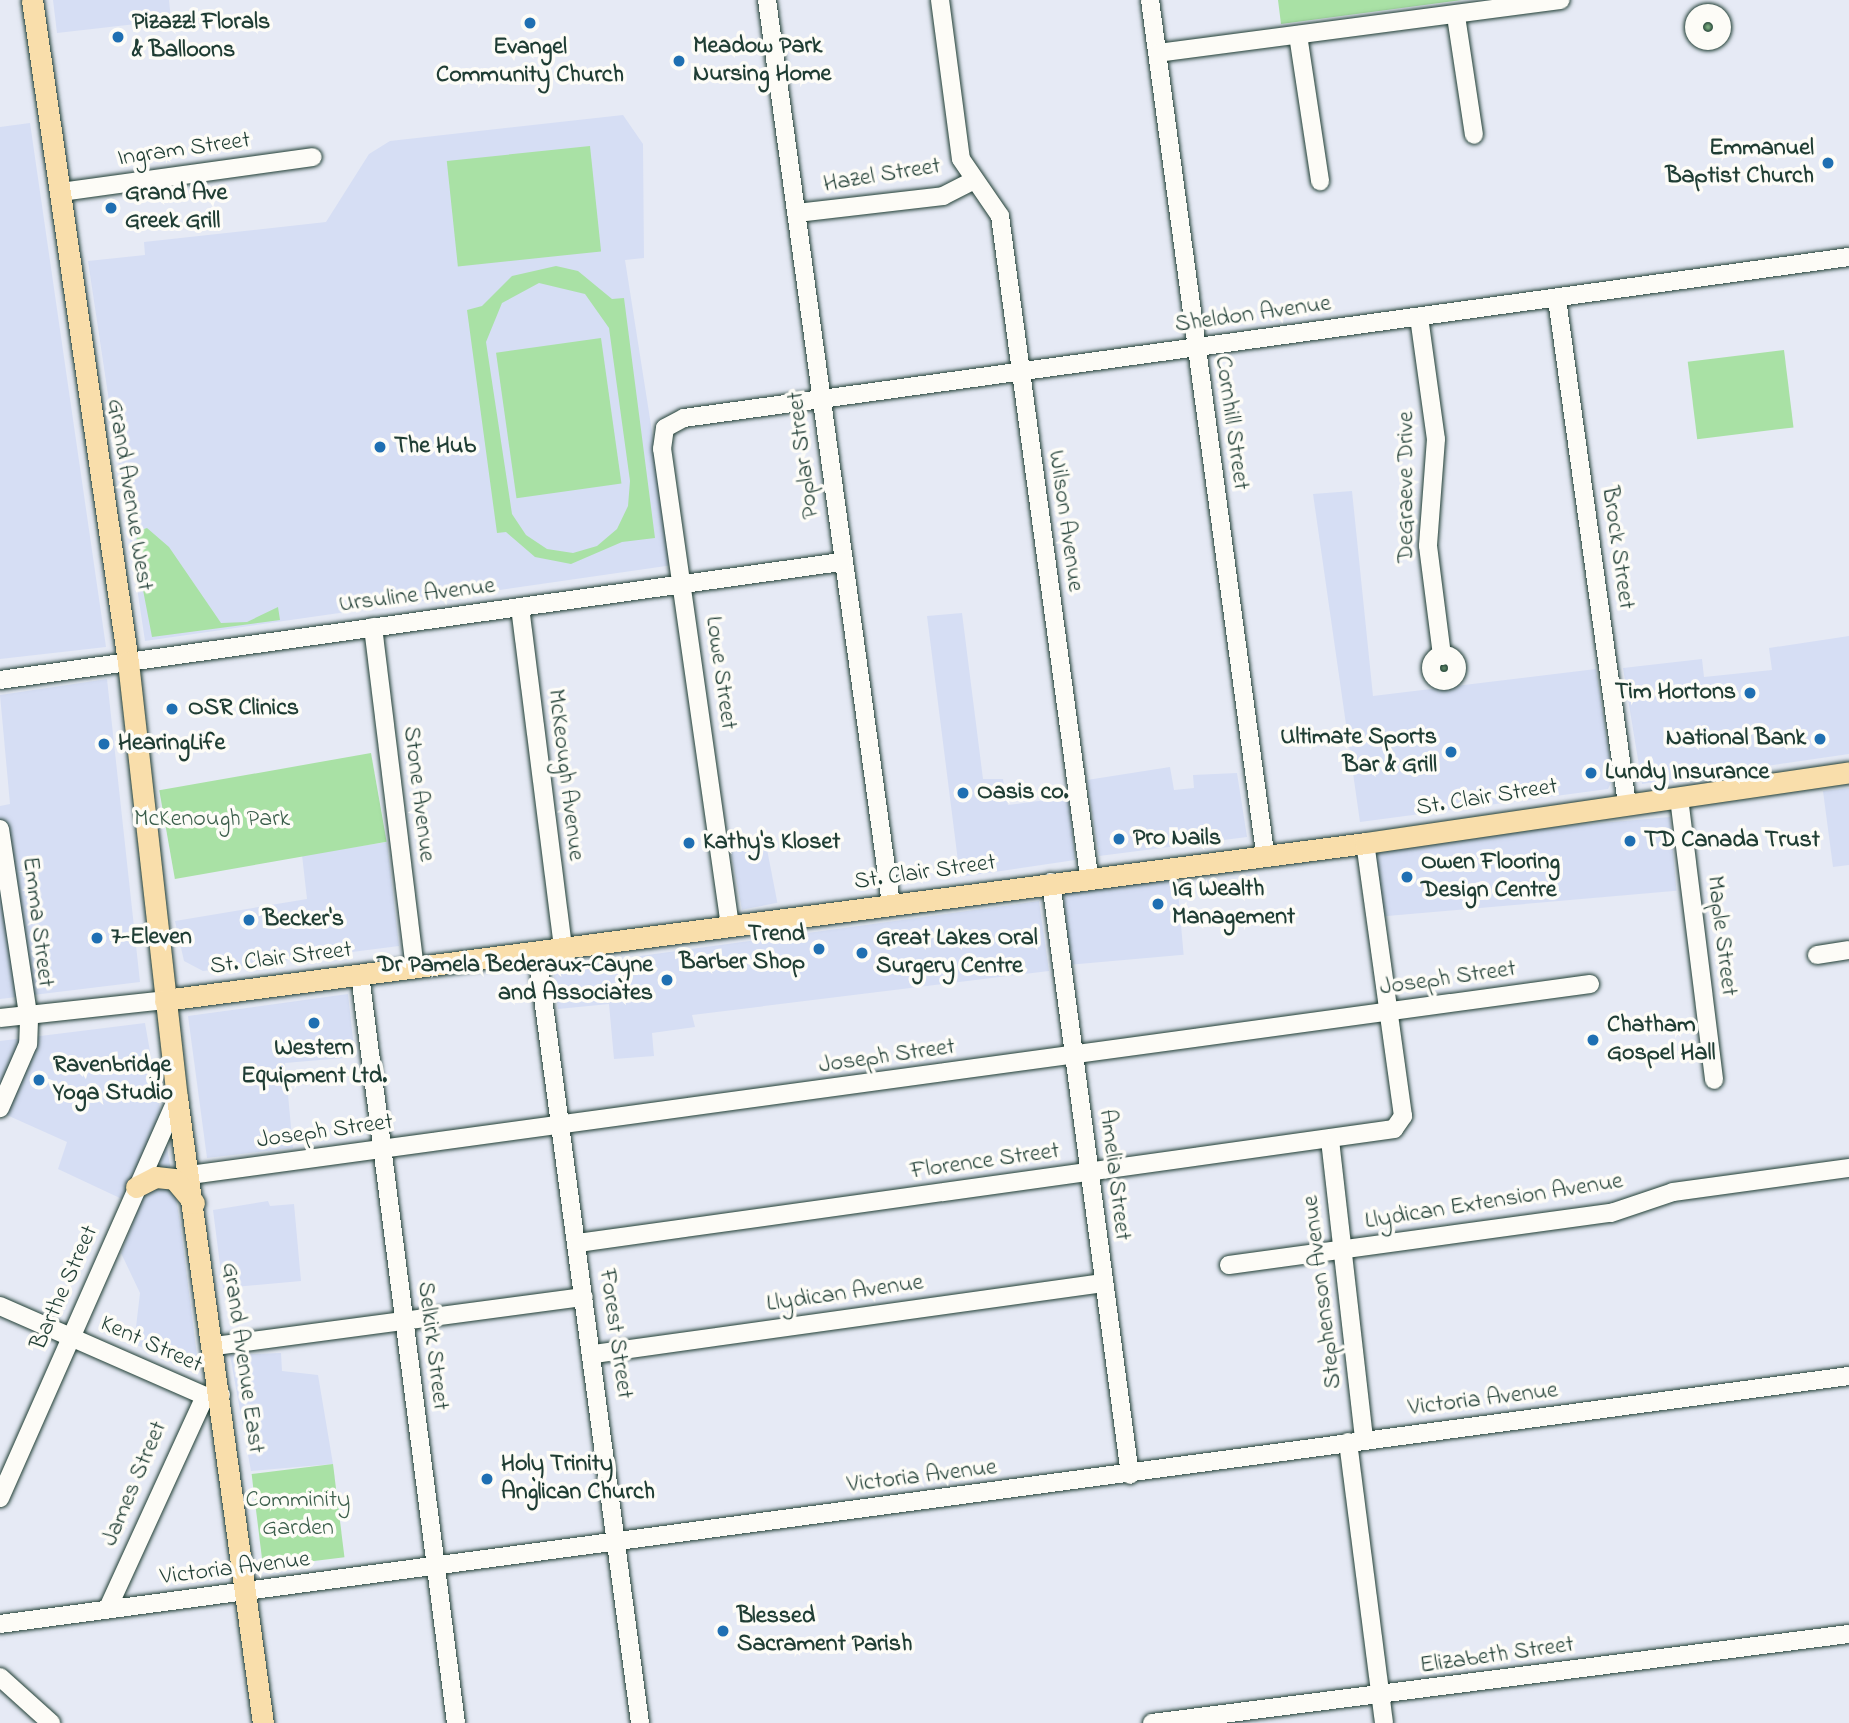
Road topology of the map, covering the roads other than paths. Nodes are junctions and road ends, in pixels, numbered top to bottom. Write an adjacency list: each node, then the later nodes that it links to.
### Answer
1 (32, 0): 13 (main road, Grand Avenue West)
2 (767, 0): 14 (street, Poplar Street)
3 (940, 0): 11 (street, Wilson Avenue)
4 (1150, 0): 8 (street, Cornhill Street)
5 (1561, 0): 6 (street)
6 (1456, 16): 7 (street); 9 (street)
7 (1298, 35): 8 (street); 12 (street)
8 (1158, 53): 18 (street, Cornhill Street)
9 (1474, 135)
10 (313, 157): 13 (street, Ingram Street)
11 (972, 181): 14 (street, Hazel Street); 19 (street, Wilson Avenue)
12 (1320, 181)
13 (61, 192): 27 (main road, Grand Avenue West)
14 (797, 213): 20 (street, Poplar Street)
15 (1849, 257): 16 (street, Sheldon Avenue)
16 (1557, 299): 17 (street, Sheldon Avenue); 31 (street, Brock Street)
17 (1419, 317): 18 (street, Sheldon Avenue); 26 (street, DeGraeve Drive)
18 (1196, 348): 19 (street, Sheldon Avenue); 34 (street, Cornhill Street)
19 (1019, 372): 20 (street, Sheldon Avenue); 35 (street, Wilson Avenue)
20 (821, 398): 21 (street, Sheldon Avenue); 22 (street, Poplar Street)
21 (665, 428): 23 (street, Lowe Street)
22 (841, 562): 23 (street, Ursuline Avenue); 37 (street, Poplar Street)
23 (681, 583): 24 (street, Ursuline Avenue); 38 (street, Lowe Street)
24 (520, 607): 25 (street, Ursuline Avenue); 39 (street, McKeough Avenue)
25 (373, 627): 27 (street, Ursuline Avenue); 43 (street, Stone Avenue)
26 (1442, 656)
27 (128, 662): 28 (street, Ursuline Avenue); 46 (main road, Grand Avenue West)
28 (0, 680)
29 (1849, 772): 30 (main road, St. Clair Street)
30 (1679, 798): 31 (main road, St. Clair Street); 51 (street, Maple Street)
31 (1627, 804): 33 (main road, St. Clair Street)
32 (0, 829): 49 (street, Emma Street)
33 (1365, 843): 34 (main road, St. Clair Street); 47 (street)
34 (1265, 853): 35 (main road, St. Clair Street)
35 (1089, 876): 36 (main road, St. Clair Street)
36 (1051, 882): 37 (main road, St. Clair Street); 50 (street, Amelia Street)
37 (891, 904): 38 (main road, St. Clair Street)
38 (730, 926): 39 (main road, St. Clair Street)
39 (562, 949): 41 (main road, St. Clair Street)
40 (1849, 950): 42 (street)
41 (537, 953): 43 (main road, St. Clair Street); 54 (street, Forest Street)
42 (1817, 955)
43 (415, 967): 44 (main road, St. Clair Street)
44 (360, 975): 46 (main road, St. Clair Street); 56 (street, Selkirk Street)
45 (1590, 984): 47 (street, Joseph Street)
46 (165, 1000): 49 (street, St. Clair Street); 52 (main road, Grand Avenue East)
47 (1389, 1013): 50 (street, Joseph Street); 55 (street, Florence Street)
48 (3, 1019): 49 (street, St. Clair Street)
49 (29, 1020): 53 (street, Emma Street)
50 (1075, 1056): 54 (street, Joseph Street); 58 (street, Amelia Street)
51 (1714, 1080)
52 (177, 1098): 59 (main road, Grand Avenue East); 60 (street, Barthe Street)
53 (0, 1108)
54 (561, 1126): 56 (street, Joseph Street); 62 (street, Forest Street)
55 (1330, 1140): 58 (street, Florence Street); 63 (street, Stephenson Avenue)
56 (381, 1148): 59 (street, Joseph Street); 68 (street, Selkirk Street)
57 (1849, 1168): 63 (street, Llydican Extension Avenue)
58 (1088, 1172): 62 (street, Florence Street); 65 (street, Amelia Street)
59 (190, 1175): 61 (main road, Grand Avenue East)
60 (136, 1187): 61 (main road); 69 (street, Barthe Street)
61 (194, 1202): 70 (main road, Grand Avenue East)
62 (578, 1243): 66 (street, Forest Street)
63 (1342, 1251): 64 (street, Llydican Extension Avenue); 74 (street, Stephenson Avenue)
64 (1228, 1265)
65 (1103, 1283): 71 (street, Llydican Avenue); 75 (street, Amelia Street)
66 (584, 1297): 68 (street); 71 (street, Forest Street)
67 (0, 1306): 69 (street, Kent Street)
68 (404, 1319): 70 (street); 78 (street, Selkirk Street)
69 (70, 1337): 73 (street, Kent Street); 76 (street, Barthe Street)
70 (215, 1346): 73 (main road, Grand Avenue East)
71 (594, 1354): 77 (street, Forest Street)
72 (1849, 1376): 74 (street, Victoria Avenue)
73 (213, 1396): 79 (main road, Grand Avenue East); 80 (street, James Street)
74 (1356, 1440): 75 (street, Victoria Avenue); 84 (street, Stephenson Avenue)
75 (1130, 1475): 77 (street, Victoria Avenue)
76 (0, 1498)
77 (615, 1541): 78 (street, Victoria Avenue); 88 (street, Forest Street)
78 (435, 1566): 79 (street, Victoria Avenue); 87 (street, Selkirk Street)
79 (247, 1595): 80 (street, Victoria Avenue); 86 (main road, Grand Avenue East)
80 (108, 1608): 81 (street, Victoria Avenue)
81 (0, 1624)
82 (1849, 1634): 84 (street, Elizabeth Street)
83 (0, 1677): 85 (street)
84 (1381, 1695): 89 (street, Elizabeth Street); 90 (street, Stephenson Avenue)
85 (51, 1723)
86 (263, 1723)
87 (456, 1723)
88 (640, 1723)
89 (1152, 1723)
90 (1384, 1723)

